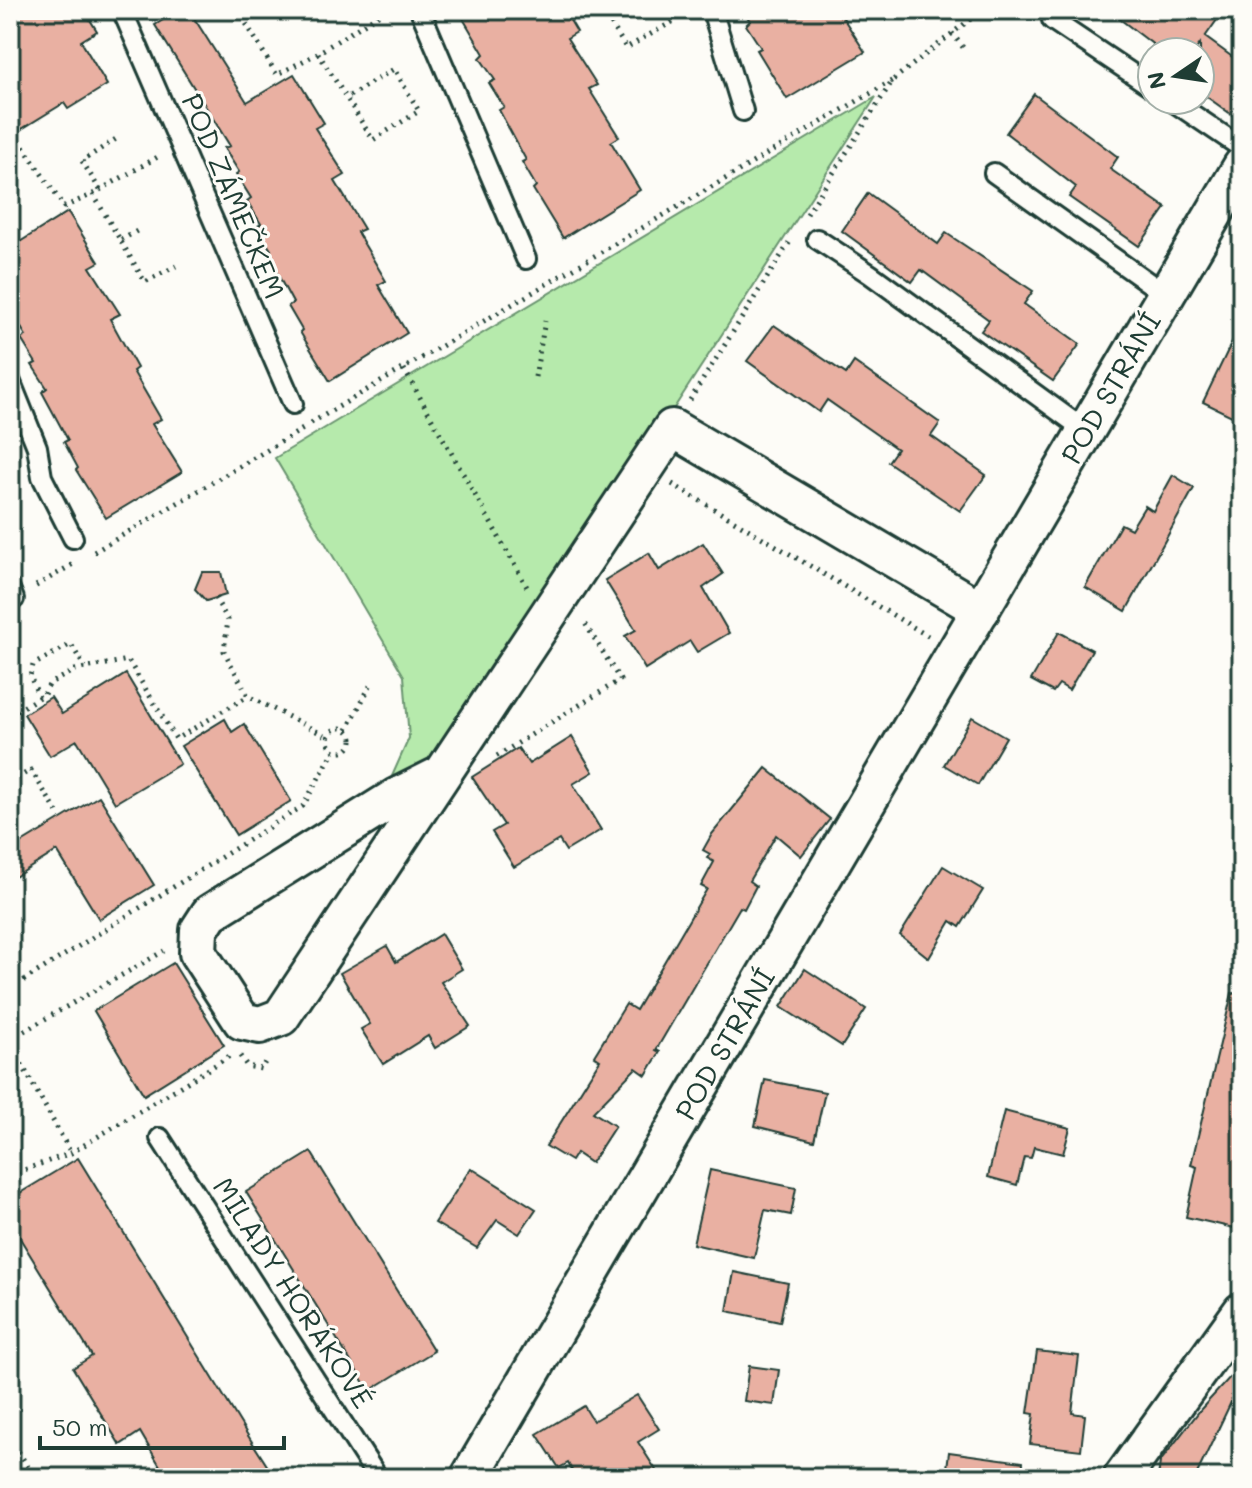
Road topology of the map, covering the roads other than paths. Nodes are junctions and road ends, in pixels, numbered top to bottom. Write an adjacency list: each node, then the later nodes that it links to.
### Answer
1 (122, 10): 15 (lane, POD ZÁMEČKEM)
2 (420, 10): 12 (lane)
3 (712, 10): 6 (lane)
4 (1052, 20): 5 (lane)
5 (1136, 76)
6 (743, 111)
7 (1195, 116): 8 (lane)
8 (1242, 148)
9 (1242, 166): 13 (street, POD STRÁNÍ)
10 (994, 173): 13 (lane)
11 (817, 239): 16 (lane)
12 (526, 259)
13 (1166, 295): 16 (street, POD STRÁNÍ)
14 (10, 380): 17 (lane)
15 (293, 404)
16 (1086, 431): 18 (street, POD STRÁNÍ)
17 (73, 538)
18 (981, 610): 19 (street); 23 (street, POD STRÁNÍ)
19 (442, 774): 19 (street)
20 (160, 1138): 22 (lane, MILADY HORÁKOVÉ)
21 (1242, 1311): 24 (street)
22 (378, 1478)
23 (469, 1478)
24 (1122, 1478)

